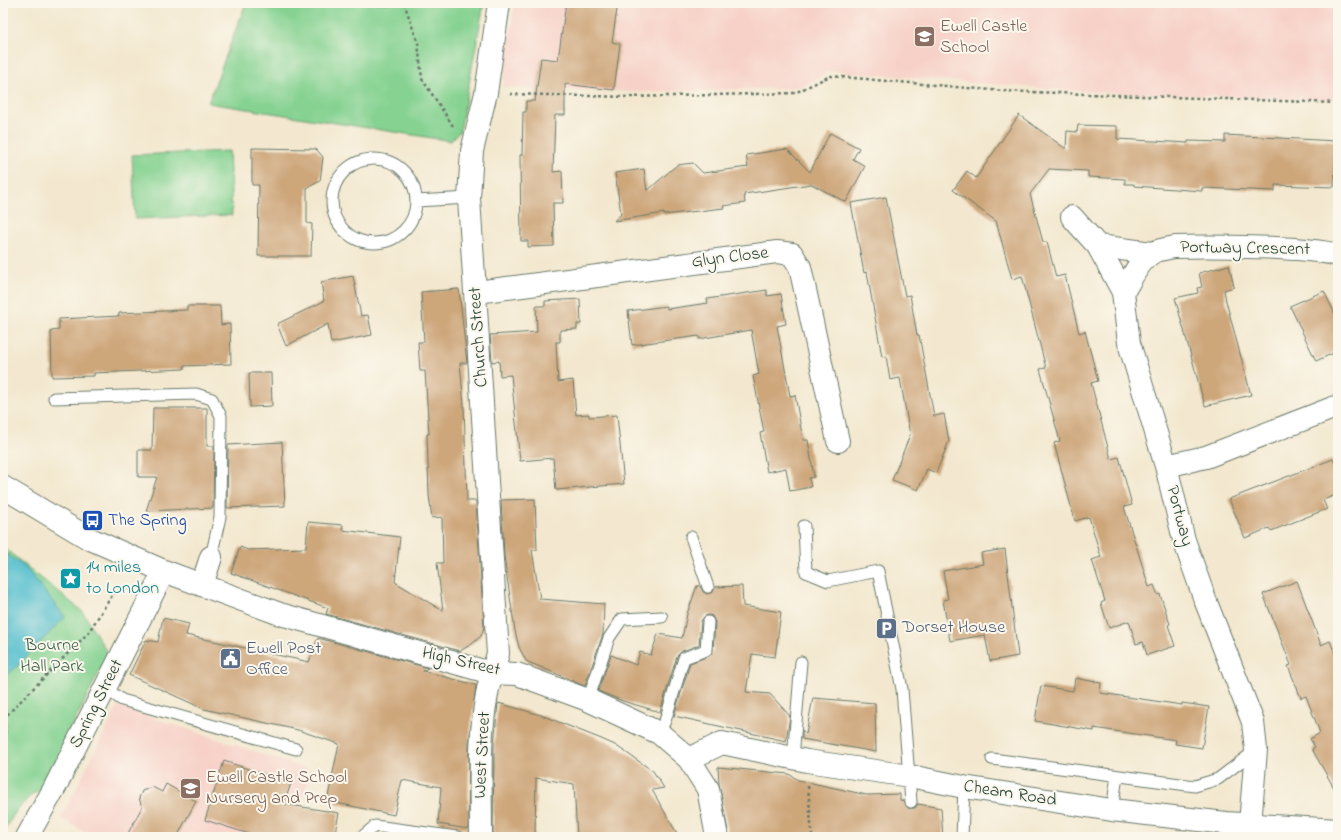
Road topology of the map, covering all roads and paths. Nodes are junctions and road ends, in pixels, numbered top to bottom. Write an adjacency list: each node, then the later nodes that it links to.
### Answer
1 (404, 3): 5 (path)
2 (499, 3): 6 (street, Church Street)
3 (503, 94): 4 (path)
4 (1338, 103)
5 (455, 128)
6 (469, 198): 7 (lane); 12 (street, Church Street)
7 (416, 201): 7 (lane)
8 (1072, 217): 9 (street, Portway)
9 (1098, 246): 10 (street, Portway Crescent); 13 (street, Portway)
10 (1152, 253): 11 (street, Portway Crescent); 13 (street)
11 (1338, 256)
12 (477, 292): 16 (street, Glyn Close); 29 (street, Church Street)
13 (1123, 292): 17 (street, Portway)
14 (54, 398): 21 (lane)
15 (1338, 406): 17 (street)
16 (838, 442)
17 (1166, 466): 35 (street, Portway)
18 (3, 487): 22 (street, High Street)
19 (804, 526): 40 (lane)
20 (691, 537): 25 (lane)
21 (211, 557): 23 (street)
22 (164, 570): 23 (street, High Street); 30 (street, Spring Street)
23 (202, 584): 29 (street, High Street)
24 (132, 586): 32 (path)
25 (708, 587)
26 (662, 616): 31 (lane)
27 (708, 622): 33 (lane)
28 (801, 662): 37 (lane)
29 (491, 673): 31 (street, High Street); 51 (street, West Street)
30 (105, 688): 34 (lane); 48 (street, Spring Street)
31 (588, 700): 33 (street, High Street)
32 (4, 718): 39 (path)
33 (659, 733): 36 (street, High Street)
34 (296, 749)
35 (1256, 750): 41 (lane); 45 (street, Portway)
36 (689, 758): 37 (street, Cheam Road); 52 (street, High Street)
37 (800, 759): 40 (street, Cheam Road); 53 (path)
38 (992, 759): 41 (lane)
39 (3, 769)
40 (910, 776): 42 (street, Cheam Road); 43 (lane)
41 (1117, 776): 44 (lane)
42 (964, 788): 44 (street, Cheam Road); 54 (lane)
43 (911, 802)
44 (1112, 810): 46 (street, Cheam Road)
45 (1250, 825): 46 (street, Cheam Road); 47 (street, Cheam Road)
46 (1225, 830)
47 (1338, 830)
48 (27, 837)
49 (362, 837): 50 (lane)
50 (457, 837)
51 (481, 837)
52 (717, 837)
53 (812, 837)
54 (962, 837)

